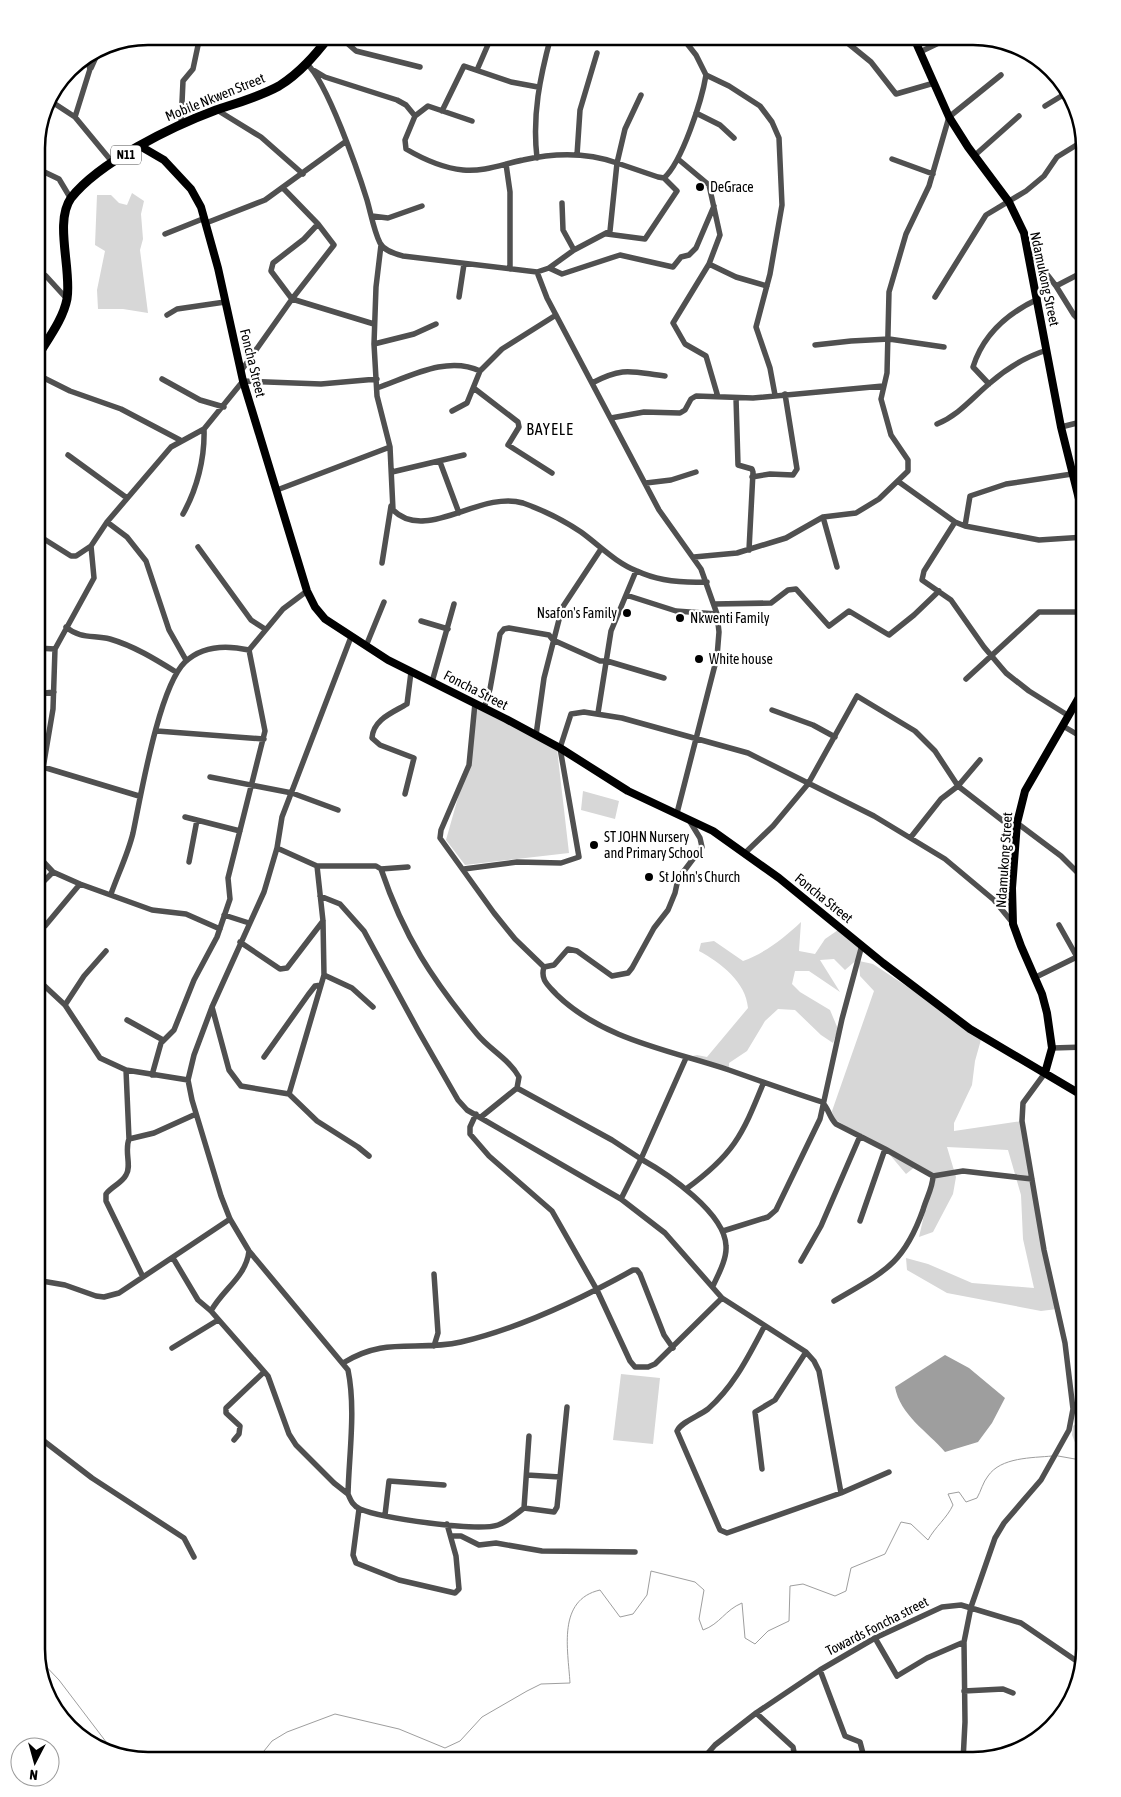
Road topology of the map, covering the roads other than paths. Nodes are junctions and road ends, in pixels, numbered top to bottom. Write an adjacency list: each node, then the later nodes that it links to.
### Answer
1 (198, 45): 35 (street)
2 (323, 45): 14 (highway, Mobile Nkwen Street / N11)
3 (350, 45): 15 (street)
4 (488, 45): 17 (street)
5 (549, 45): 22 (street)
6 (688, 45): 19 (street)
7 (850, 45): 21 (street)
8 (917, 45): 10 (main road, Ndamukong Street)
9 (934, 45): 10 (street)
10 (920, 52): 21 (main road, Ndamukong Street)
11 (597, 53): 40 (street)
12 (94, 61): 16 (street)
13 (88, 64): 16 (street)
14 (307, 64): 18 (street); 27 (highway, Mobile Nkwen Street / N11)
15 (420, 67)
16 (90, 70): 32 (street)
17 (478, 70): 22 (street); 28 (street)
18 (315, 71): 30 (street); 37 (street)
19 (706, 75): 29 (street); 73 (street)
20 (1001, 75): 33 (street)
21 (934, 83): 33 (main road, Ndamukong Street)
22 (538, 87): 42 (street)
23 (641, 95): 46 (street)
24 (1061, 96): 26 (street)
25 (55, 105): 32 (street)
26 (1045, 106)
27 (217, 110): 35 (highway, Mobile Nkwen Street / N11); 49 (street)
28 (442, 111): 30 (street); 34 (street)
29 (696, 113): 36 (street); 43 (street)
30 (415, 116): 47 (street)
31 (1018, 116): 41 (street)
32 (75, 117): 45 (street)
33 (949, 117): 41 (main road, Ndamukong Street); 50 (street)
34 (472, 121)
35 (181, 124): 39 (highway, Mobile Nkwen Street / N11)
36 (734, 138)
37 (345, 142): 49 (street); 58 (street)
38 (1076, 145): 54 (street)
39 (140, 146): 45 (highway, Mobile Nkwen Street / N11); 59 (main road, Foncha Street)
40 (577, 155): 42 (street); 46 (street)
41 (974, 156): 54 (main road, Ndamukong Street)
42 (537, 158): 47 (street)
43 (678, 159): 51 (street); 57 (street)
44 (892, 159): 50 (street)
45 (113, 163): 53 (highway, Mobile Nkwen Street / N11)
46 (616, 163): 51 (street); 62 (street)
47 (506, 164): 69 (street)
48 (45, 172): 53 (street)
49 (303, 174): 52 (street)
50 (933, 174): 86 (street)
51 (664, 178): 62 (street)
52 (283, 188): 59 (street); 60 (street)
53 (70, 199): 77 (highway)
54 (1009, 202): 64 (main road, Ndamukong Street); 76 (street)
55 (562, 203): 65 (street)
56 (422, 206): 58 (street)
57 (714, 206): 67 (street); 68 (street)
58 (372, 216): 63 (street)
59 (206, 221): 61 (street); 80 (main road, Foncha Street)
60 (318, 224): 78 (street); 78 (street)
61 (164, 234)
62 (607, 234): 65 (street)
63 (381, 245): 66 (street); 84 (street)
64 (1027, 249): 74 (street); 79 (main road, Ndamukong Street)
65 (574, 250): 68 (street)
66 (464, 264): 69 (street); 75 (street)
67 (709, 264): 73 (street); 106 (street)
68 (549, 268): 70 (street)
69 (510, 269): 70 (street)
70 (537, 272): 82 (street)
71 (45, 275): 77 (street)
72 (1076, 276): 74 (street)
73 (767, 286): 105 (street)
74 (1056, 286): 83 (street)
75 (458, 297)
76 (935, 297)
77 (67, 299): 87 (highway)
78 (292, 299): 84 (street); 93 (street)
79 (1038, 299): 91 (main road, Ndamukong Street); 100 (street)
80 (225, 302): 81 (street); 93 (main road, Foncha Street)
81 (167, 315)
82 (556, 315): 92 (street); 99 (street)
83 (1076, 317)
84 (374, 324): 88 (street)
85 (436, 324): 88 (street)
86 (889, 339): 89 (street); 90 (street); 101 (street)
87 (45, 344)
88 (374, 344): 97 (street)
89 (815, 346)
90 (944, 347)
91 (1047, 350): 100 (street); 113 (main road, Ndamukong Street)
92 (480, 371): 102 (street); 103 (street)
93 (241, 372): 98 (main road, Foncha Street)
94 (665, 376): 99 (street)
95 (45, 378): 115 (street)
96 (162, 378): 108 (street)
97 (376, 379): 98 (street); 102 (street)
98 (243, 381): 108 (street); 128 (main road, Foncha Street)
99 (592, 384): 110 (street)
100 (989, 384): 112 (street)
101 (883, 386): 104 (street); 125 (street)
102 (377, 388): 116 (street)
103 (475, 389): 109 (street); 122 (street)
104 (785, 394): 105 (street); 124 (street)
105 (775, 395): 107 (street)
106 (718, 397): 107 (street); 110 (street)
107 (736, 398): 124 (street)
108 (224, 407): 114 (street)
109 (452, 411)
110 (611, 418): 126 (street)
111 (1076, 423): 113 (street)
112 (937, 424)
113 (1061, 427): 123 (main road, Ndamukong Street)
114 (204, 429): 115 (street); 132 (street)
115 (180, 440): 129 (street)
116 (390, 447): 120 (street); 128 (street)
117 (68, 455): 129 (street)
118 (464, 455): 119 (street)
119 (440, 462): 120 (street); 131 (street)
120 (392, 472): 130 (street)
121 (696, 472): 126 (street)
122 (552, 473)
123 (1072, 474): 127 (main road, Ndamukong Street); 136 (street)
124 (752, 477): 142 (street)
125 (899, 482): 133 (street); 135 (street)
126 (646, 483): 143 (street)
127 (1076, 487)
128 (277, 490): 148 (main road, Foncha Street)
129 (127, 498): 134 (street)
130 (391, 506): 131 (street); 144 (street)
131 (459, 513): 141 (street)
132 (183, 514)
133 (823, 517): 142 (street); 145 (street)
134 (107, 522): 139 (street); 167 (street)
135 (954, 522): 136 (street); 149 (street)
136 (966, 526): 137 (street)
137 (1076, 538)
138 (45, 540): 139 (street)
139 (91, 546): 157 (street)
140 (198, 547): 158 (street)
141 (601, 549): 146 (street); 161 (street)
142 (749, 550): 143 (street)
143 (694, 557): 147 (street)
144 (382, 563)
145 (837, 567)
146 (636, 571): 147 (street); 150 (street)
147 (707, 582): 153 (street)
148 (307, 591): 158 (street); 160 (main road, Foncha Street)
149 (939, 591): 153 (street); 166 (street)
150 (626, 595): 155 (street); 168 (street)
151 (384, 602): 162 (street)
152 (454, 604): 159 (street)
153 (715, 604): 155 (street)
154 (1076, 612): 166 (street)
155 (717, 614): 188 (street)
156 (421, 621): 159 (street)
157 (66, 627): 164 (street); 169 (street)
158 (265, 629): 165 (street)
159 (448, 629): 173 (street)
160 (351, 637): 162 (main road, Foncha Street); 197 (street)
161 (553, 640): 168 (street); 178 (street); 185 (street)
162 (366, 646): 170 (main road, Foncha Street)
163 (45, 648): 164 (street)
164 (55, 649): 174 (street)
165 (249, 650): 167 (street); 187 (street)
166 (992, 656): 172 (street); 181 (street)
167 (186, 660): 169 (street)
168 (607, 660): 171 (street); 180 (street)
169 (176, 672): 183 (street)
170 (411, 672): 173 (main road, Foncha Street); 198 (street)
171 (664, 678)
172 (966, 679)
173 (432, 682): 176 (main road, Foncha Street)
174 (54, 692): 175 (street); 190 (street)
175 (45, 693)
176 (474, 703): 178 (main road, Foncha Street); 215 (street)
177 (1076, 703): 181 (main road, Ndamukong Street)
178 (484, 708): 185 (main road, Foncha Street)
179 (772, 710): 186 (street)
180 (598, 713): 188 (street); 189 (street)
181 (1069, 716): 182 (main road, Ndamukong Street)
182 (1063, 726): 184 (street); 205 (main road, Ndamukong Street)
183 (157, 732): 187 (street); 199 (street)
184 (1076, 734)
185 (536, 735): 189 (main road, Foncha Street)
186 (835, 737): 194 (street); 196 (street)
187 (264, 739): 195 (street)
188 (696, 739): 194 (street); 201 (street)
189 (560, 748): 201 (main road, Foncha Street); 215 (street)
190 (45, 757)
191 (980, 760): 196 (street)
192 (45, 768): 199 (street)
193 (210, 777): 195 (street)
194 (808, 784): 207 (street); 209 (street)
195 (252, 786): 197 (street); 206 (street)
196 (958, 786): 205 (street); 207 (street)
197 (292, 793): 200 (street); 208 (street)
198 (405, 794)
199 (139, 796): 220 (street)
200 (338, 810)
201 (677, 813): 203 (main road, Foncha Street)
202 (185, 817): 204 (street)
203 (688, 818): 209 (main road, Foncha Street); 234 (street)
204 (198, 820): 206 (street); 210 (street)
205 (1016, 827): 216 (street); 225 (main road, Ndamukong Street)
206 (240, 830): 222 (street)
207 (911, 837): 225 (street)
208 (277, 848): 212 (street); 224 (street)
209 (745, 853): 230 (main road, Foncha Street)
210 (189, 862)
211 (45, 863): 217 (street)
212 (317, 866): 214 (street); 221 (street)
213 (408, 867): 214 (street)
214 (381, 869): 253 (street)
215 (464, 869): 234 (street)
216 (1076, 871)
217 (53, 872): 218 (street); 219 (street)
218 (45, 880)
219 (80, 884): 220 (street); 227 (street)
220 (111, 894): 228 (street)
221 (320, 896): 223 (street); 258 (street)
222 (224, 915): 224 (street); 228 (street)
223 (323, 921): 229 (street); 235 (street)
224 (249, 923): 229 (street)
225 (1013, 924): 236 (main road, Ndamukong Street)
226 (1059, 925): 232 (street)
227 (45, 926)
228 (220, 929): 243 (street)
229 (240, 942): 240 (street)
230 (862, 945): 249 (main road, Foncha Street); 256 (street)
231 (106, 952): 239 (street)
232 (1076, 955)
233 (1076, 957): 236 (street)
234 (544, 967): 247 (street)
235 (324, 975): 237 (street); 241 (street)
236 (1036, 977): 245 (main road, Ndamukong Street)
237 (321, 984): 246 (street); 255 (street)
238 (45, 986): 239 (street)
239 (65, 1005): 248 (street)
240 (212, 1007): 251 (street); 255 (street)
241 (373, 1007)
242 (127, 1020): 243 (street)
243 (163, 1040): 250 (street)
244 (1076, 1047): 245 (street)
245 (1052, 1048): 249 (main road, Ndamukong Street)
246 (264, 1057)
247 (686, 1058): 252 (street); 263 (street)
248 (126, 1070): 250 (street); 260 (street)
249 (1045, 1073): 254 (main road, Foncha Street); 265 (street)
250 (152, 1074): 251 (street)
251 (188, 1080): 257 (street)
252 (763, 1084): 256 (street); 266 (street)
253 (517, 1088): 258 (street); 263 (street)
254 (1076, 1091)
255 (289, 1094): 262 (street)
256 (822, 1102): 259 (street); 270 (street)
257 (196, 1114): 260 (street); 268 (street)
258 (478, 1116): 267 (street); 278 (street)
259 (860, 1136): 261 (street); 273 (street)
260 (129, 1139): 275 (street)
261 (885, 1149): 264 (street); 269 (street)
262 (369, 1156)
263 (641, 1159): 266 (street); 267 (street)
264 (933, 1176): 265 (street); 280 (street)
265 (1032, 1179): 308 (street)
266 (686, 1189): 270 (street)
267 (621, 1199): 277 (street)
268 (230, 1219): 271 (street); 272 (street)
269 (860, 1220)
270 (723, 1231): 277 (street)
271 (249, 1251): 281 (street); 288 (street)
272 (172, 1258): 275 (street); 281 (street)
273 (801, 1261)
274 (434, 1274): 284 (street)
275 (143, 1277): 276 (street)
276 (45, 1282)
277 (713, 1286): 279 (street)
278 (597, 1290): 284 (street); 286 (street); 286 (street)
279 (722, 1298): 283 (street); 286 (street)
280 (834, 1301)
281 (211, 1311): 282 (street)
282 (218, 1320): 285 (street); 289 (street)
283 (764, 1327): 287 (street); 299 (street)
284 (434, 1346): 288 (street)
285 (172, 1348)
286 (673, 1348)
287 (806, 1352): 294 (street); 299 (street)
288 (343, 1364): 300 (street)
289 (264, 1372): 292 (street); 300 (street)
290 (567, 1407): 297 (street)
291 (530, 1436): 296 (street)
292 (234, 1440)
293 (45, 1442): 307 (street)
294 (762, 1469)
295 (889, 1472): 299 (street)
296 (527, 1475): 297 (street); 301 (street)
297 (560, 1477): 301 (street)
298 (444, 1485): 303 (street)
299 (841, 1493)
300 (348, 1494): 302 (street)
301 (524, 1508): 304 (street)
302 (359, 1509): 303 (street); 305 (street)
303 (385, 1515): 304 (street)
304 (447, 1524): 305 (street)
305 (451, 1536): 306 (street)
306 (635, 1552)
307 (194, 1557)
308 (971, 1607): 309 (street, Towards Foncha street); 310 (street); 311 (street, Towards Foncha street)
309 (875, 1638): 310 (street); 312 (street, Towards Foncha street)
310 (964, 1642): 313 (street)
311 (1075, 1660)
312 (820, 1670): 315 (street, Towards Foncha street); 318 (street)
313 (964, 1691): 314 (street); 319 (street)
314 (1013, 1693)
315 (756, 1713): 316 (street, Towards Foncha street); 317 (street)
316 (709, 1752)
317 (794, 1752)
318 (862, 1752)
319 (963, 1752)

